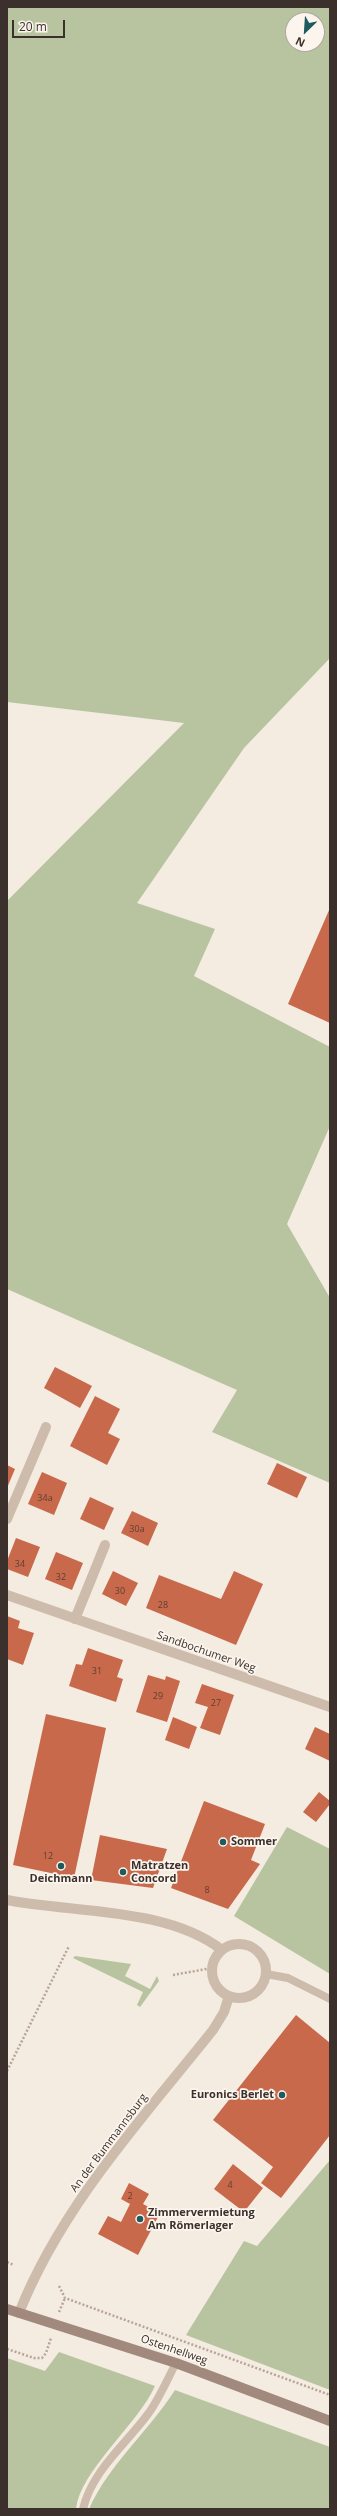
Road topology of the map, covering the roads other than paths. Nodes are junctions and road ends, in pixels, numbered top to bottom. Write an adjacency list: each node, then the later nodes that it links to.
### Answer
1 (46, 1427): 2 (street)
2 (7, 1519)
3 (105, 1545): 5 (street)
4 (7, 1595): 5 (street, Sandbochumer Weg)
5 (75, 1619): 6 (street, Sandbochumer Weg)
6 (330, 1707)
7 (7, 1900): 8 (street)
8 (222, 1950): 9 (street); 10 (street)
9 (266, 1974): 10 (street); 11 (lane)
10 (229, 1996): 13 (street, An der Bummannsburg)
11 (330, 1999)
12 (7, 2309): 13 (main road, Ostenhellweg)
13 (19, 2313): 14 (main road, Ostenhellweg)
14 (176, 2363): 15 (main road, Ostenhellweg); 16 (lane)
15 (330, 2421)
16 (83, 2509)

